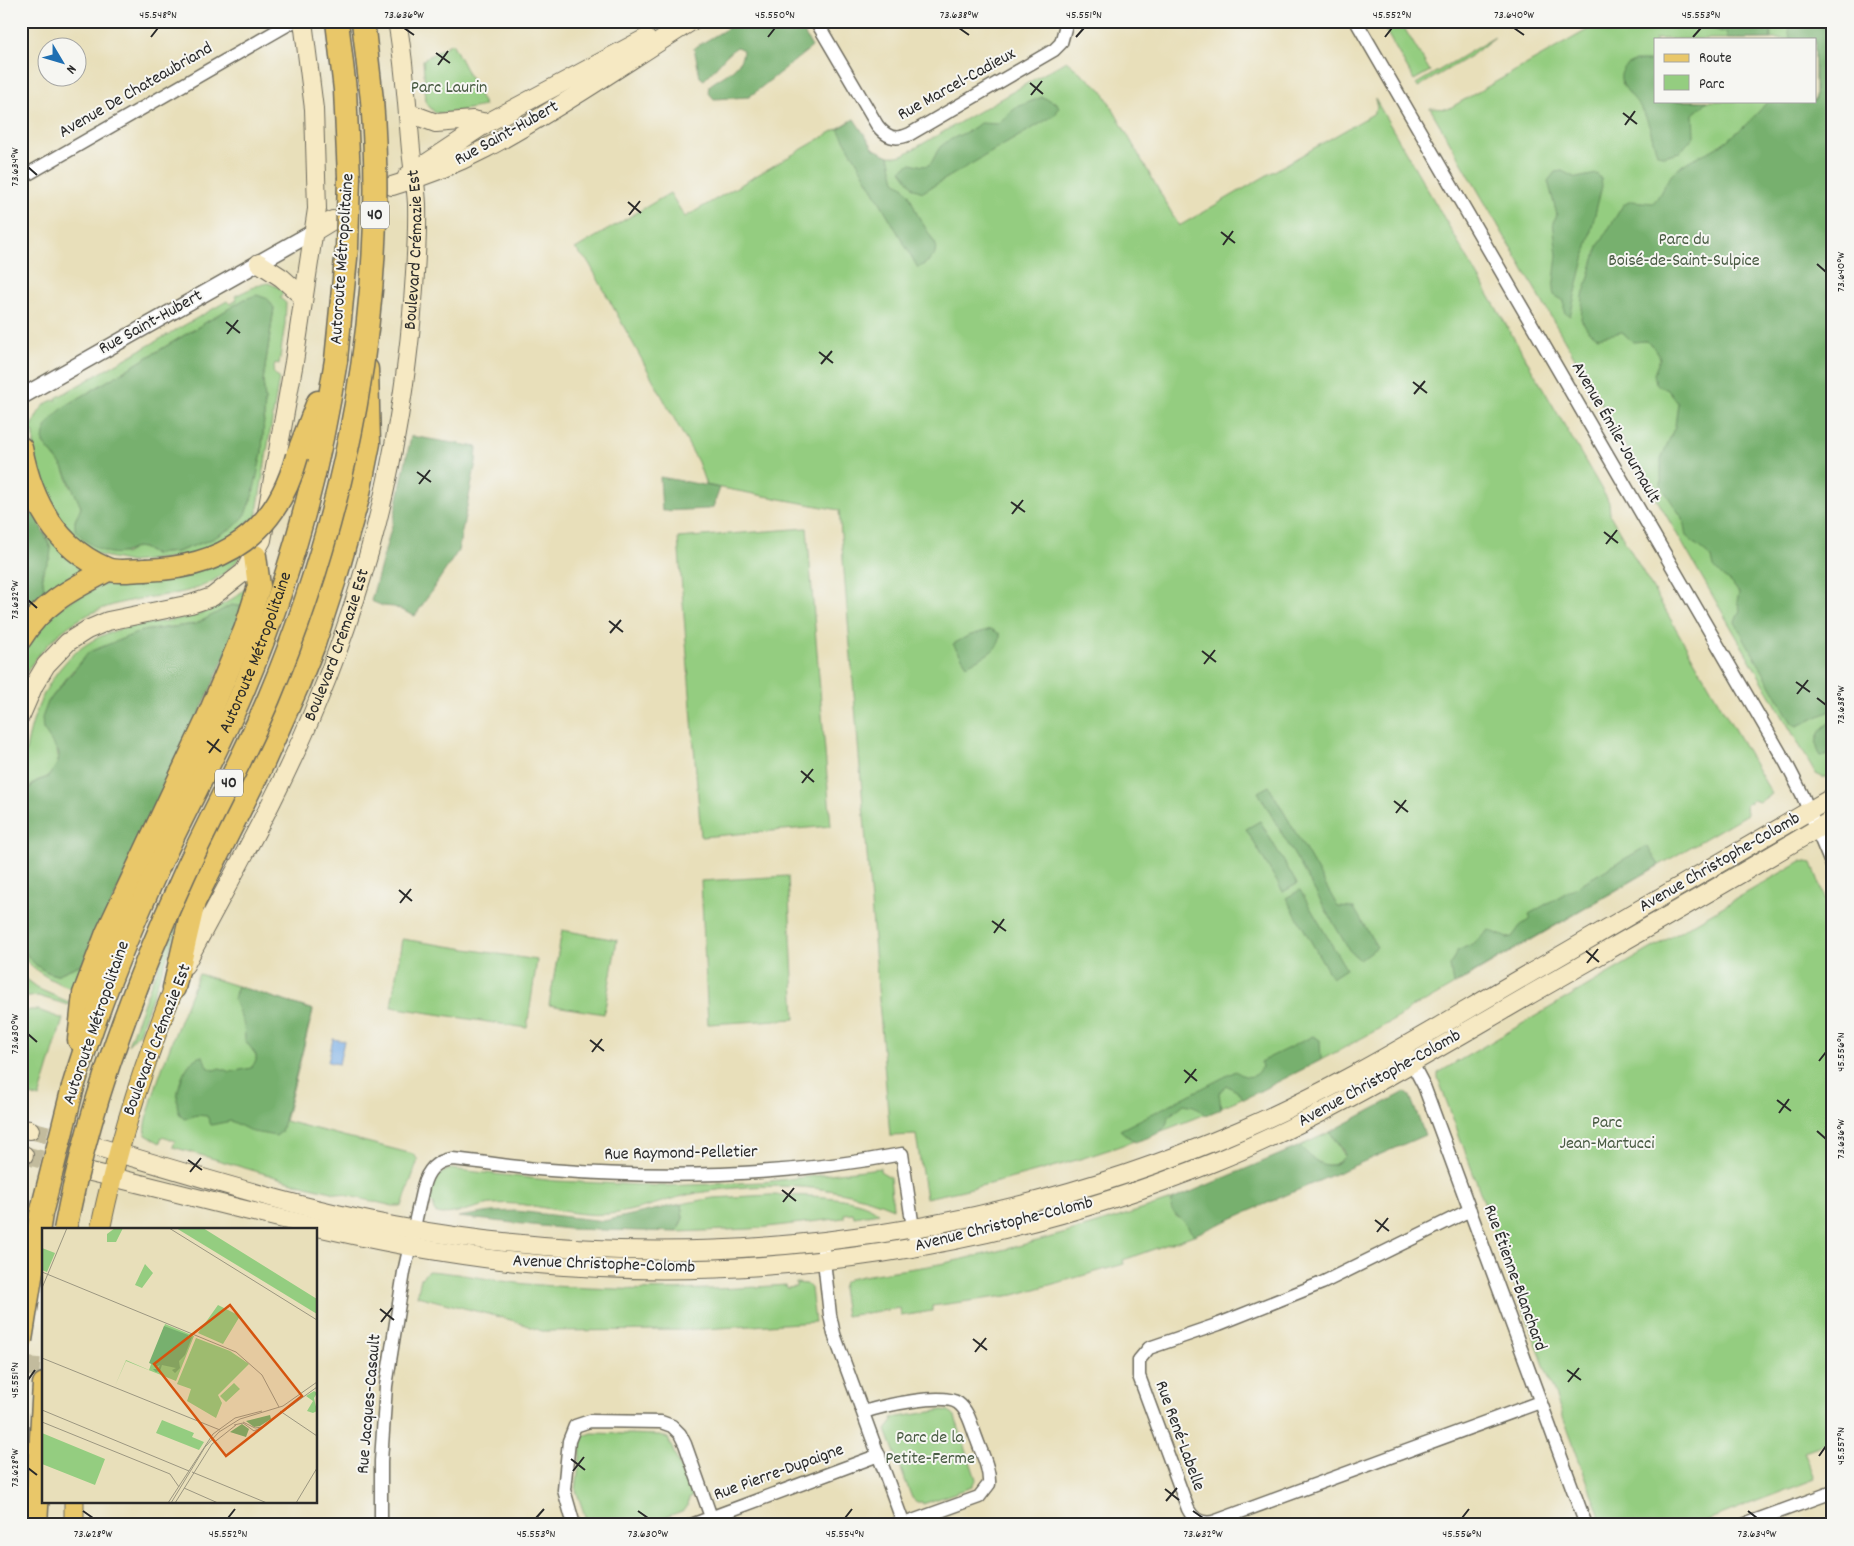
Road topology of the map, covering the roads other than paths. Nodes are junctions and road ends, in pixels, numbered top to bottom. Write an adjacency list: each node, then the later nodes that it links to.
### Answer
1 (294, 21): 14 (street, Avenue De Chateaubriand)
2 (303, 21): 16 (main road)
3 (337, 21): 20 (highway, Autoroute Métropolitaine / 40, bridge)
4 (363, 21): 19 (highway, Autoroute Métropolitaine / 40, bridge)
5 (398, 21): 11 (main road, Boulevard Crémazie Est)
6 (678, 21): 12 (main road, Rue Saint-Hubert)
7 (692, 21): 13 (main road, Rue Saint-Hubert)
8 (816, 21): 9 (street, Rue Marcel-Cadieux)
9 (1067, 21)
10 (1356, 21): 28 (street, Avenue Émile-Journault)
11 (408, 113): 12 (main road); 13 (main road, Boulevard Crémazie Est)
12 (487, 123): 13 (main road, Rue Saint-Hubert)
13 (414, 175): 32 (main road, Boulevard Crémazie Est)
14 (21, 178)
15 (333, 220): 16 (main road, Rue Saint-Hubert)
16 (315, 231): 17 (street, Rue Saint-Hubert); 18 (main road)
17 (259, 263): 18 (main road); 21 (street, Rue Saint-Hubert)
18 (303, 297): 23 (main road)
19 (366, 329): 32 (highway, bridge); 41 (highway, Autoroute Métropolitaine / 40, bridge)
20 (336, 360): 24 (highway, bridge); 35 (highway, Autoroute Métropolitaine / 40)
21 (21, 397)
22 (21, 448): 24 (highway)
23 (255, 556): 26 (main road); 35 (highway)
24 (108, 570): 25 (highway)
25 (21, 638)
26 (21, 715)
27 (1833, 798): 28 (main road, Avenue Christophe-Colomb)
28 (1810, 811): 30 (street, Avenue Émile-Journault); 33 (main road, Avenue Christophe-Colomb)
29 (1833, 819): 30 (main road, Avenue Christophe-Colomb)
30 (1817, 828): 31 (street, Avenue Émile-Journault); 34 (main road, Avenue Christophe-Colomb)
31 (1833, 868)
32 (174, 988): 37 (main road, Boulevard Crémazie Est)
33 (1403, 1046): 34 (street, Rue Étienne-Blanchard); 44 (main road, Avenue Christophe-Colomb)
34 (1413, 1063): 40 (street, Rue Étienne-Blanchard); 47 (main road, Avenue Christophe-Colomb)
35 (73, 1087): 49 (highway, Autoroute Métropolitaine / 40, bridge)
36 (98, 1147): 37 (main road, Avenue Christophe-Colomb)
37 (117, 1152): 39 (main road, Boulevard Crémazie Est); 43 (main road, Avenue Christophe-Colomb)
38 (91, 1172): 39 (main road, Avenue Christophe-Colomb)
39 (112, 1177): 42 (main road, Boulevard Crémazie Est); 46 (main road, Avenue Christophe-Colomb)
40 (1470, 1210): 50 (street, Rue Étienne-Blanchard); 50 (street, Rue René-Labelle)
41 (65, 1228)
42 (100, 1228)
43 (414, 1229): 44 (street, Rue Raymond-Pelletier); 45 (main road, Avenue Christophe-Colomb); 46 (street, Rue Jacques-Casault)
44 (914, 1229): 45 (main road, Avenue Christophe-Colomb); 47 (street, Rue Raymond-Pelletier)
45 (822, 1242): 48 (street)
46 (410, 1248): 48 (main road, Avenue Christophe-Colomb); 60 (street, Rue Jacques-Casault)
47 (916, 1248): 48 (main road, Avenue Christophe-Colomb)
48 (824, 1260): 51 (street)
49 (21, 1342)
50 (1540, 1402): 64 (street, Rue Étienne-Blanchard)
51 (864, 1412): 53 (street); 63 (street)
52 (42, 1419): 58 (highway)
53 (879, 1455): 56 (street, Rue Pierre-Dupaigne); 63 (street)
54 (1833, 1492): 57 (street)
55 (74, 1504): 59 (main road)
56 (711, 1517): 61 (street); 62 (street, Rue Pierre-Dupaigne)
57 (1773, 1520): 65 (street)
58 (36, 1525)
59 (74, 1525)
60 (381, 1525)
61 (574, 1525)
62 (690, 1525)
63 (904, 1525)
64 (1586, 1525)
65 (1743, 1525)

